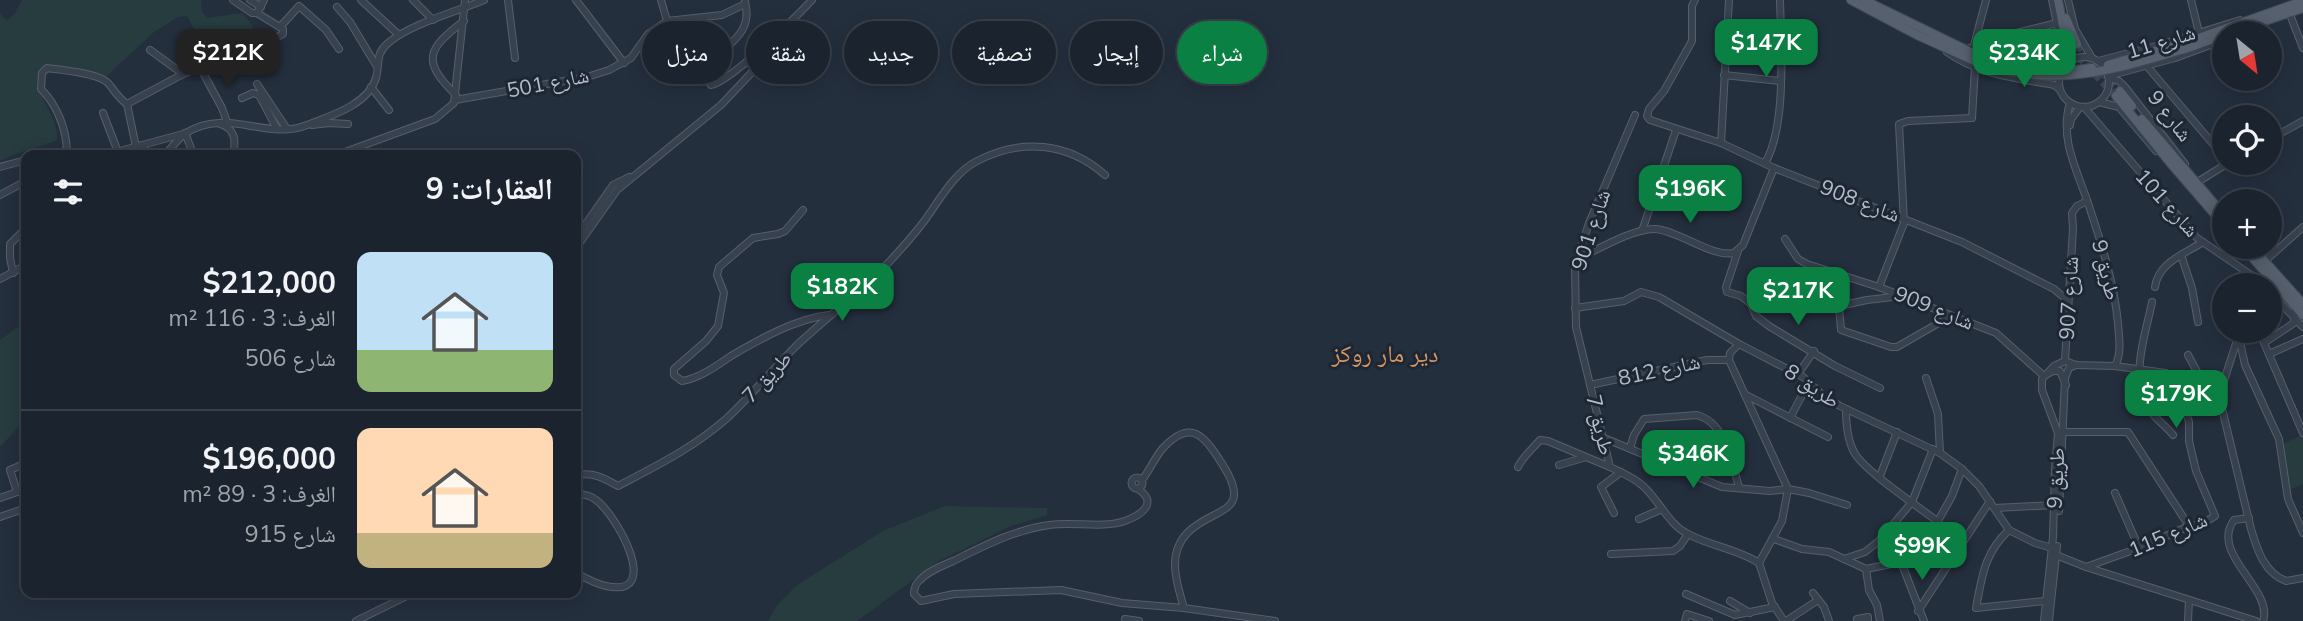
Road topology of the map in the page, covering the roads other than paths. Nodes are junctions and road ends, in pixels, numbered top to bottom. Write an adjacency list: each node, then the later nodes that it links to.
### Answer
1 (233, 0): 23 (street)
2 (250, 0): 23 (street)
3 (361, 0): 37 (street)
4 (413, 0): 27 (street)
5 (484, 0): 22 (street)
6 (508, 0): 47 (street)
7 (576, 0): 51 (street)
8 (661, 0): 29 (street)
9 (1695, 0): 82 (street, شارع 908)
10 (1729, 0): 58 (street)
11 (1780, 0): 61 (street)
12 (1851, 0): 52 (main road)
13 (1864, 0): 36 (main road)
14 (1986, 0): 43 (street)
15 (2052, 0): 33 (street)
16 (2061, 0): 42 (main road)
17 (2068, 0): 48 (street)
18 (2191, 0): 39 (street)
19 (811, 1): 31 (street)
20 (2303, 1): 24 (main road)
21 (745, 2): 29 (street); 30 (street)
22 (465, 4): 27 (street); 28 (street)
23 (261, 6): 35 (street)
24 (2286, 6): 26 (main road); 32 (main road); 39 (main road); 44 (street)
25 (337, 8): 54 (street)
26 (2303, 8)
27 (433, 20): 37 (street)
28 (464, 21): 66 (street); 66 (street)
29 (667, 21)
30 (747, 21)
31 (793, 21)
32 (2263, 21)
33 (2057, 23): 43 (street); 50 (street)
34 (746, 24): 49 (street)
35 (280, 27): 45 (street); 55 (street)
36 (1930, 33): 43 (street); 52 (main road)
37 (399, 35): 54 (street)
38 (2212, 39): 39 (main road, شارع 11)
39 (2195, 40): 48 (street, شارع 11); 52 (main road, bridge)
40 (2212, 43): 53 (street, شارع 11)
41 (642, 44): 51 (street, شارع 501)
42 (2073, 45)
43 (1973, 46): 56 (street)
44 (2303, 48)
45 (339, 49)
46 (150, 50): 57 (street)
47 (515, 58)
48 (2095, 60): 50 (street); 59 (street)
49 (746, 61)
50 (2068, 62): 56 (street)
51 (624, 63): 66 (street, شارع 501)
52 (1979, 63): 64 (street); 112 (street)
53 (2146, 65): 59 (street, شارع 11); 87 (street)
54 (377, 67): 63 (street)
55 (201, 69): 57 (street); 76 (street)
56 (2062, 69): 64 (street)
57 (183, 74): 70 (street)
58 (1724, 75): 61 (street); 86 (street)
59 (2109, 77): 68 (street); 106 (street, شارع 9)
60 (746, 80): 102 (street)
61 (1780, 81): 98 (street)
62 (257, 84): 81 (street)
63 (371, 87): 72 (street); 79 (street)
64 (2059, 89): 69 (street)
65 (2118, 93): 106 (main road)
66 (456, 97): 96 (street)
67 (242, 98): 80 (street)
68 (2099, 102): 71 (street); 106 (street, شارع 9)
69 (2070, 103): 71 (street); 104 (street, طريق 9)
70 (127, 104): 88 (street); 90 (street)
71 (2082, 107): 104 (street, طريق 9); 119 (street, شارع 101)
72 (389, 110)
73 (103, 114): 91 (street)
74 (1635, 115): 122 (street, شارع 901)
75 (2303, 121): 83 (street)
76 (227, 122): 77 (street); 80 (street)
77 (218, 123): 84 (street); 95 (street)
78 (348, 124): 79 (street)
79 (303, 127): 81 (street)
80 (277, 129): 81 (street)
81 (287, 129)
82 (1676, 130): 86 (street, شارع 908); 115 (street)
83 (2282, 132)
84 (184, 134): 85 (street); 89 (street); 94 (street)
85 (164, 140): 88 (street); 89 (street)
86 (1721, 143): 98 (street, شارع 908)
87 (2212, 143)
88 (139, 146): 92 (street); 93 (street)
89 (171, 149)
90 (67, 150)
91 (117, 150)
92 (125, 150)
93 (143, 150)
94 (191, 150)
95 (234, 150)
96 (350, 150)
97 (21, 161): 99 (street)
98 (1765, 163): 100 (street, شارع 908)
99 (0, 167)
100 (1774, 167): 112 (street, شارع 908); 120 (street)
101 (2212, 172): 106 (street)
102 (634, 175): 114 (street); 118 (street)
103 (1105, 175): 141 (street, طريق 7)
104 (2078, 175): 108 (street, طريق 9)
105 (21, 183): 107 (street)
106 (2193, 183): 109 (main road, شارع 9); 110 (main road)
107 (1, 191)
108 (2087, 201): 135 (street, شارع 907); 156 (street, طريق 9)
109 (2212, 203)
110 (2212, 209)
111 (803, 210): 141 (street)
112 (1904, 219): 130 (street, شارع 909); 135 (street, شارع 908)
113 (2303, 227): 124 (street)
114 (581, 231)
115 (1642, 231): 120 (street); 122 (street)
116 (21, 232): 126 (street)
117 (1785, 239): 130 (street)
118 (581, 241)
119 (2203, 242): 121 (street); 127 (street, شارع 101)
120 (1738, 251): 150 (street)
121 (2181, 255): 131 (street); 144 (street)
122 (1577, 259): 140 (street, شارع 901)
123 (2252, 259): 128 (main road)
124 (2265, 261): 138 (main road)
125 (21, 270): 126 (street)
126 (13, 273): 129 (street)
127 (2248, 273)
128 (2263, 273)
129 (0, 279)
130 (1879, 286): 132 (street, شارع 909)
131 (2155, 287)
132 (1902, 296): 139 (street); 142 (street, شارع 909)
133 (2282, 297): 138 (main road)
134 (2282, 298): 143 (street)
135 (2068, 301): 154 (street, شارع 907)
136 (2152, 302): 157 (street)
137 (1783, 304): 139 (street)
138 (2299, 305): 143 (main road)
139 (1839, 306): 142 (street)
140 (1575, 308): 149 (street, طريق 8); 162 (street, 7 طريق)
141 (831, 315): 185 (street, طريق 7)
142 (1951, 316): 159 (street, شارع 909)
143 (2300, 316): 145 (street); 152 (street)
144 (2198, 322)
145 (2303, 327)
146 (2303, 339): 152 (street)
147 (2236, 343): 165 (street)
148 (2241, 343): 208 (street)
149 (1739, 344): 153 (street); 158 (street, طريق 8)
150 (1814, 351): 158 (street); 164 (street)
151 (2188, 355): 165 (street)
152 (2269, 355): 171 (street)
153 (1729, 360): 162 (street, شارع 812); 166 (street)
154 (2065, 361): 155 (street); 159 (street)
155 (2076, 365): 156 (street); 163 (street, 9 طريق)
156 (2115, 366): 157 (street, شارع 115)
157 (2139, 370): 172 (street); 206 (street, شارع 115)
158 (1798, 374): 161 (street, طريق 8)
159 (2044, 376): 163 (street, شارع 909); 197 (street, 9 طريق)
160 (1926, 378): 177 (street)
161 (1810, 382): 167 (street, طريق 8); 168 (street)
162 (1590, 385): 174 (street, 7 طريق)
163 (2066, 385): 170 (street, 9 طريق)
164 (1880, 388)
165 (2220, 391): 203 (street)
166 (1746, 395): 168 (street); 188 (street)
167 (1846, 409): 169 (street, طريق 8); 186 (street)
168 (1790, 418): 173 (street)
169 (1897, 432): 176 (street, طريق 8); 186 (street)
170 (2064, 432): 206 (street); 213 (street, 9 طريق)
171 (2303, 433)
172 (2173, 435)
173 (1828, 437)
174 (1604, 438): 175 (street); 182 (street, 7 طريق)
175 (1630, 448): 187 (street); 187 (street)
176 (1933, 449): 177 (street, طريق 8); 195 (street)
177 (1940, 453): 183 (street, طريق 8)
178 (1584, 457): 180 (street); 181 (street); 182 (street)
179 (21, 465): 190 (street)
180 (1559, 465)
181 (1518, 467)
182 (1610, 467): 184 (street, 7 طريق)
183 (1962, 469): 194 (street, طريق 8); 205 (street)
184 (1621, 472): 199 (street, 7 طريق); 201 (street)
185 (581, 474)
186 (1880, 476): 195 (street)
187 (1739, 487): 188 (street)
188 (1788, 489): 196 (street); 210 (street)
189 (21, 491): 190 (street)
190 (17, 492): 193 (street)
191 (2115, 494): 212 (street)
192 (581, 495): 220 (street)
193 (0, 498)
194 (1990, 500): 198 (street, طريق 8); 231 (street)
195 (1912, 502): 205 (street); 211 (street)
196 (1847, 505)
197 (2055, 505): 198 (street); 213 (street, 9 طريق)
198 (1994, 508): 207 (street, طريق 8)
199 (1662, 509): 204 (street); 209 (street, 7 طريق)
200 (21, 510): 202 (street)
201 (1614, 513)
202 (0, 517)
203 (2249, 518): 221 (street); 250 (street)
204 (1639, 519)
205 (1937, 521): 216 (street)
206 (2189, 526): 212 (street, شارع 115)
207 (2009, 530): 213 (street); 228 (street)
208 (2303, 533)
209 (1688, 534): 214 (street); 217 (street, 7 طريق)
210 (1774, 539): 215 (street); 217 (street)
211 (1880, 540): 215 (street); 216 (street)
212 (2139, 548): 218 (street, شارع 115)
213 (2054, 552): 218 (street); 228 (street, 9 طريق); 247 (street, 9 طريق)
214 (1611, 554)
215 (1844, 559): 219 (street)
216 (1902, 562): 219 (street); 231 (street)
217 (1759, 563): 229 (street)
218 (2086, 567): 226 (street)
219 (1867, 569): 245 (street)
220 (581, 575)
221 (2303, 578)
222 (1813, 593): 225 (street)
223 (1686, 594): 233 (street)
224 (402, 598): 235 (street)
225 (1818, 600): 241 (street); 242 (street)
226 (2189, 600): 248 (street); 249 (street)
227 (1730, 601): 232 (street)
228 (2045, 601): 247 (street, 9 طريق)
229 (1775, 607): 232 (street); 241 (street)
230 (1184, 608): 230 (street); 237 (street)
231 (1918, 611): 246 (street)
232 (1750, 613): 233 (street)
233 (1732, 614): 240 (street)
234 (1125, 619): 236 (street)
235 (356, 621)
236 (1139, 621)
237 (1275, 621)
238 (1685, 621): 239 (street)
239 (1709, 621)
240 (1727, 621)
241 (1785, 621)
242 (1829, 621)
243 (1857, 621): 244 (street)
244 (1868, 621)
245 (1880, 621)
246 (1924, 621)
247 (2046, 621)
248 (2188, 621)
249 (2256, 621)
250 (2263, 621)

